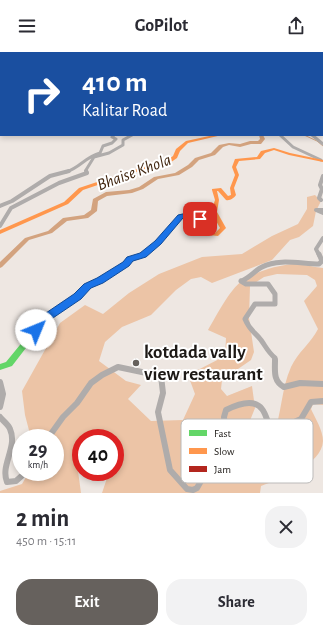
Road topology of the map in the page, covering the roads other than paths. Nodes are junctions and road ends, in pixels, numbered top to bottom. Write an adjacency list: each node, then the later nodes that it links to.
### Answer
1 (113, 136): 7 (street)
2 (130, 136): 8 (street)
3 (215, 136): 16 (street)
4 (280, 136): 9 (street)
5 (313, 136): 6 (street)
6 (323, 144)
7 (100, 153): 8 (street); 12 (street)
8 (109, 153): 15 (street)
9 (322, 160): 18 (street)
10 (323, 176): 11 (street)
11 (322, 201)
12 (0, 206)
13 (323, 210): 14 (street)
14 (323, 213)
15 (0, 226)
16 (0, 232)
17 (323, 238): 20 (street)
18 (0, 367)
19 (0, 382): 22 (street)
20 (323, 384)
21 (323, 401): 26 (street)
22 (0, 407)
23 (0, 417): 28 (street)
24 (224, 419): 25 (street)
25 (267, 419)
26 (301, 419)
27 (54, 429): 31 (street)
28 (12, 441)
29 (12, 441): 30 (street)
30 (16, 481)
31 (200, 483)

